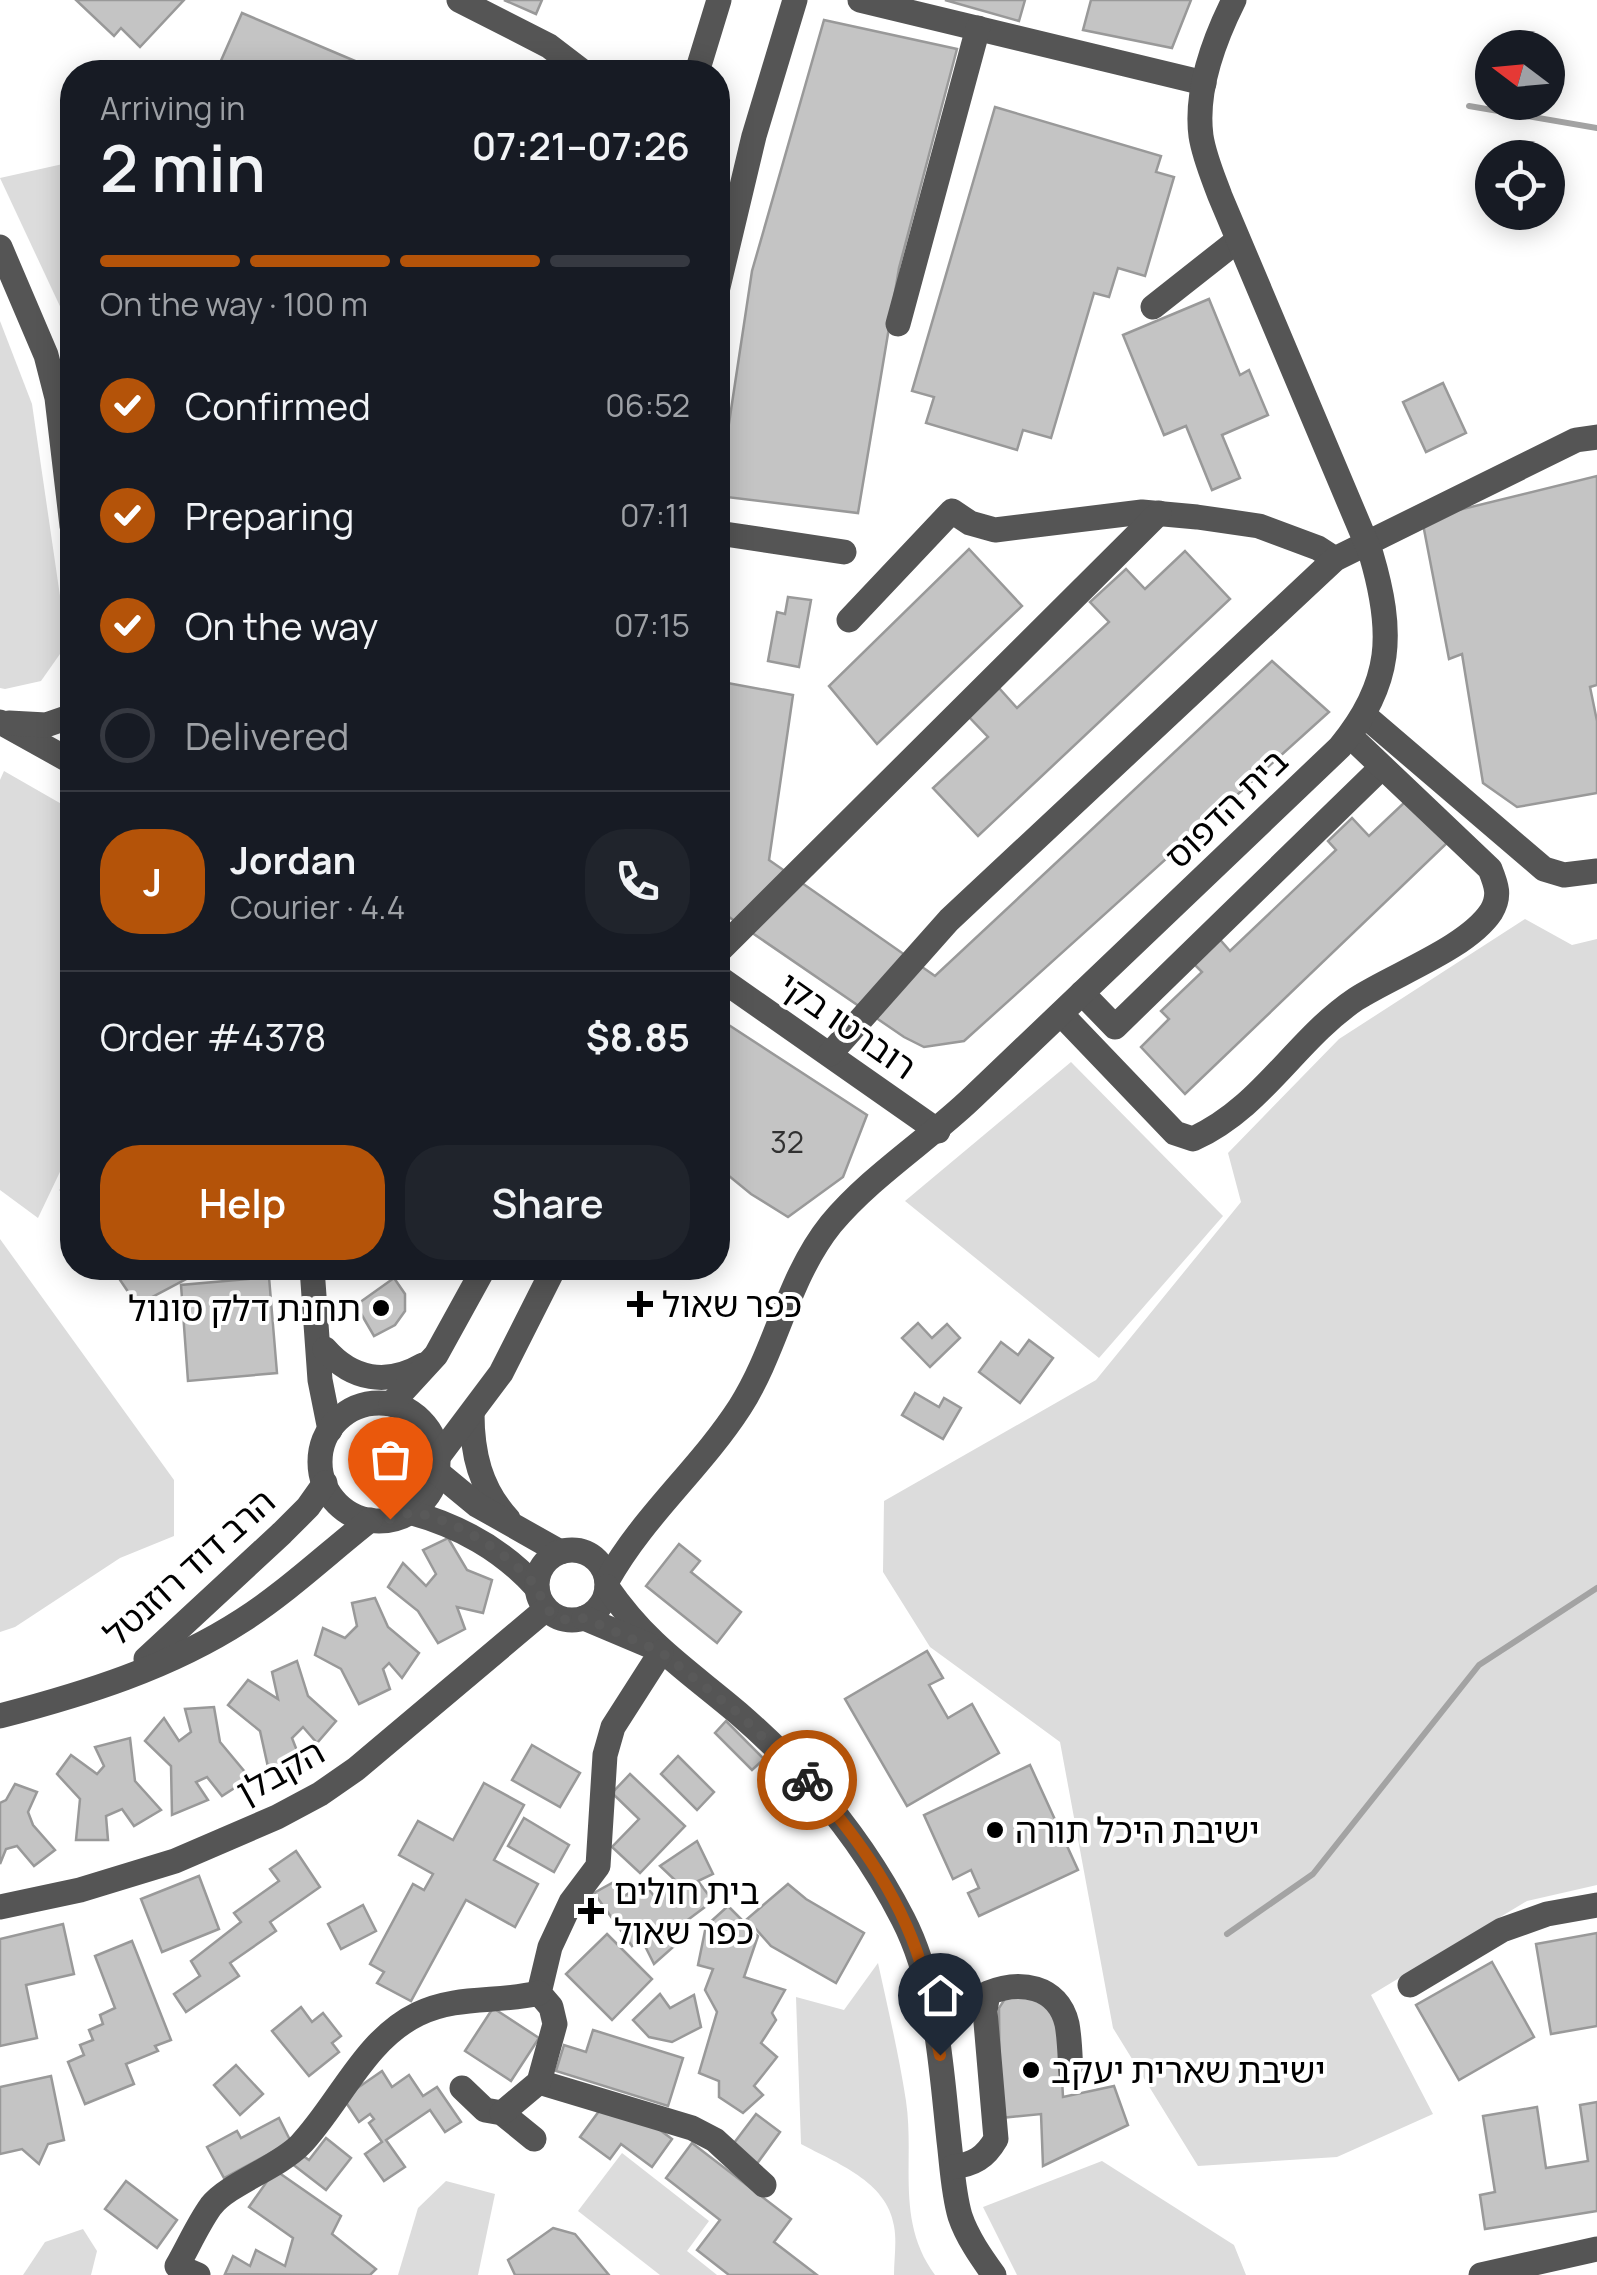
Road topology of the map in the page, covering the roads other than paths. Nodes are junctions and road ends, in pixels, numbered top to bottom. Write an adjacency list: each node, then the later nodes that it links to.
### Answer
1 (459, 0): 7 (street)
2 (718, 0): 8 (street)
3 (795, 0): 10 (street)
4 (860, 0): 6 (street)
5 (1234, 0): 9 (street, בית הדפוס)
6 (978, 28): 9 (street); 14 (street)
7 (567, 60)
8 (700, 60)
9 (1204, 83): 11 (street, בית הדפוס)
10 (730, 237)
11 (1238, 240): 13 (street); 19 (street, בית הדפוס)
12 (0, 247): 15 (street)
13 (1153, 307)
14 (898, 324)
15 (60, 424)
16 (1597, 437): 19 (street)
17 (1158, 514): 21 (street); 22 (street); 29 (street)
18 (730, 535): 20 (street)
19 (1365, 542): 21 (street); 25 (street, בית הדפוס)
20 (844, 552)
21 (1335, 559): 33 (street)
22 (849, 620)
23 (60, 720): 24 (street)
24 (0, 721): 26 (street)
25 (1357, 726): 27 (street); 28 (street); 31 (street, בית הדפוס)
26 (60, 755)
27 (1382, 767): 31 (street); 32 (street)
28 (1597, 871)
29 (730, 940)
30 (730, 985): 33 (street, רוברטו בקי)
31 (1082, 994): 32 (street, בית הדפוס)
32 (1060, 1014): 34 (street, בית הדפוס)
33 (830, 1054): 34 (street, רוברטו בקי)
34 (938, 1131): 49 (street, בית הדפוס)
35 (313, 1280): 38 (street)
36 (477, 1280): 40 (street)
37 (548, 1280): 43 (street)
38 (315, 1307): 39 (street); 44 (street)
39 (325, 1350): 40 (street); 42 (street)
40 (436, 1355): 41 (street)
41 (391, 1404): 42 (street); 45 (street)
42 (362, 1405): 44 (street)
43 (472, 1413): 45 (street); 50 (street)
44 (330, 1430): 46 (street)
45 (437, 1464): 47 (street); 50 (street)
46 (324, 1483): 48 (street); 56 (street, הרב דוד רוזנטל)
47 (409, 1512): 48 (street); 53 (street)
48 (370, 1520): 56 (street, הרב דוד רוזנטל)
49 (647, 1520): 51 (street, בית הדפוס); 52 (street, בית הדפוס)
50 (520, 1531): 51 (street)
51 (572, 1552): 52 (street); 53 (street)
52 (607, 1584): 54 (street); 55 (street)
53 (542, 1598): 54 (street); 59 (street, הקבלן)
54 (584, 1618): 55 (street)
55 (661, 1652): 61 (street); 67 (street)
56 (105, 1686): 57 (street)
57 (0, 1716)
58 (1597, 1905): 60 (street)
59 (0, 1907)
60 (1410, 1986)
61 (539, 1992): 63 (street); 70 (street)
62 (1071, 2074): 67 (street)
63 (539, 2082): 65 (street); 68 (street)
64 (462, 2088): 65 (street)
65 (502, 2113): 66 (street)
66 (534, 2138)
67 (952, 2167): 71 (street)
68 (764, 2184)
69 (1597, 2249): 72 (street)
70 (198, 2275)
71 (994, 2275)
72 (1481, 2275)

